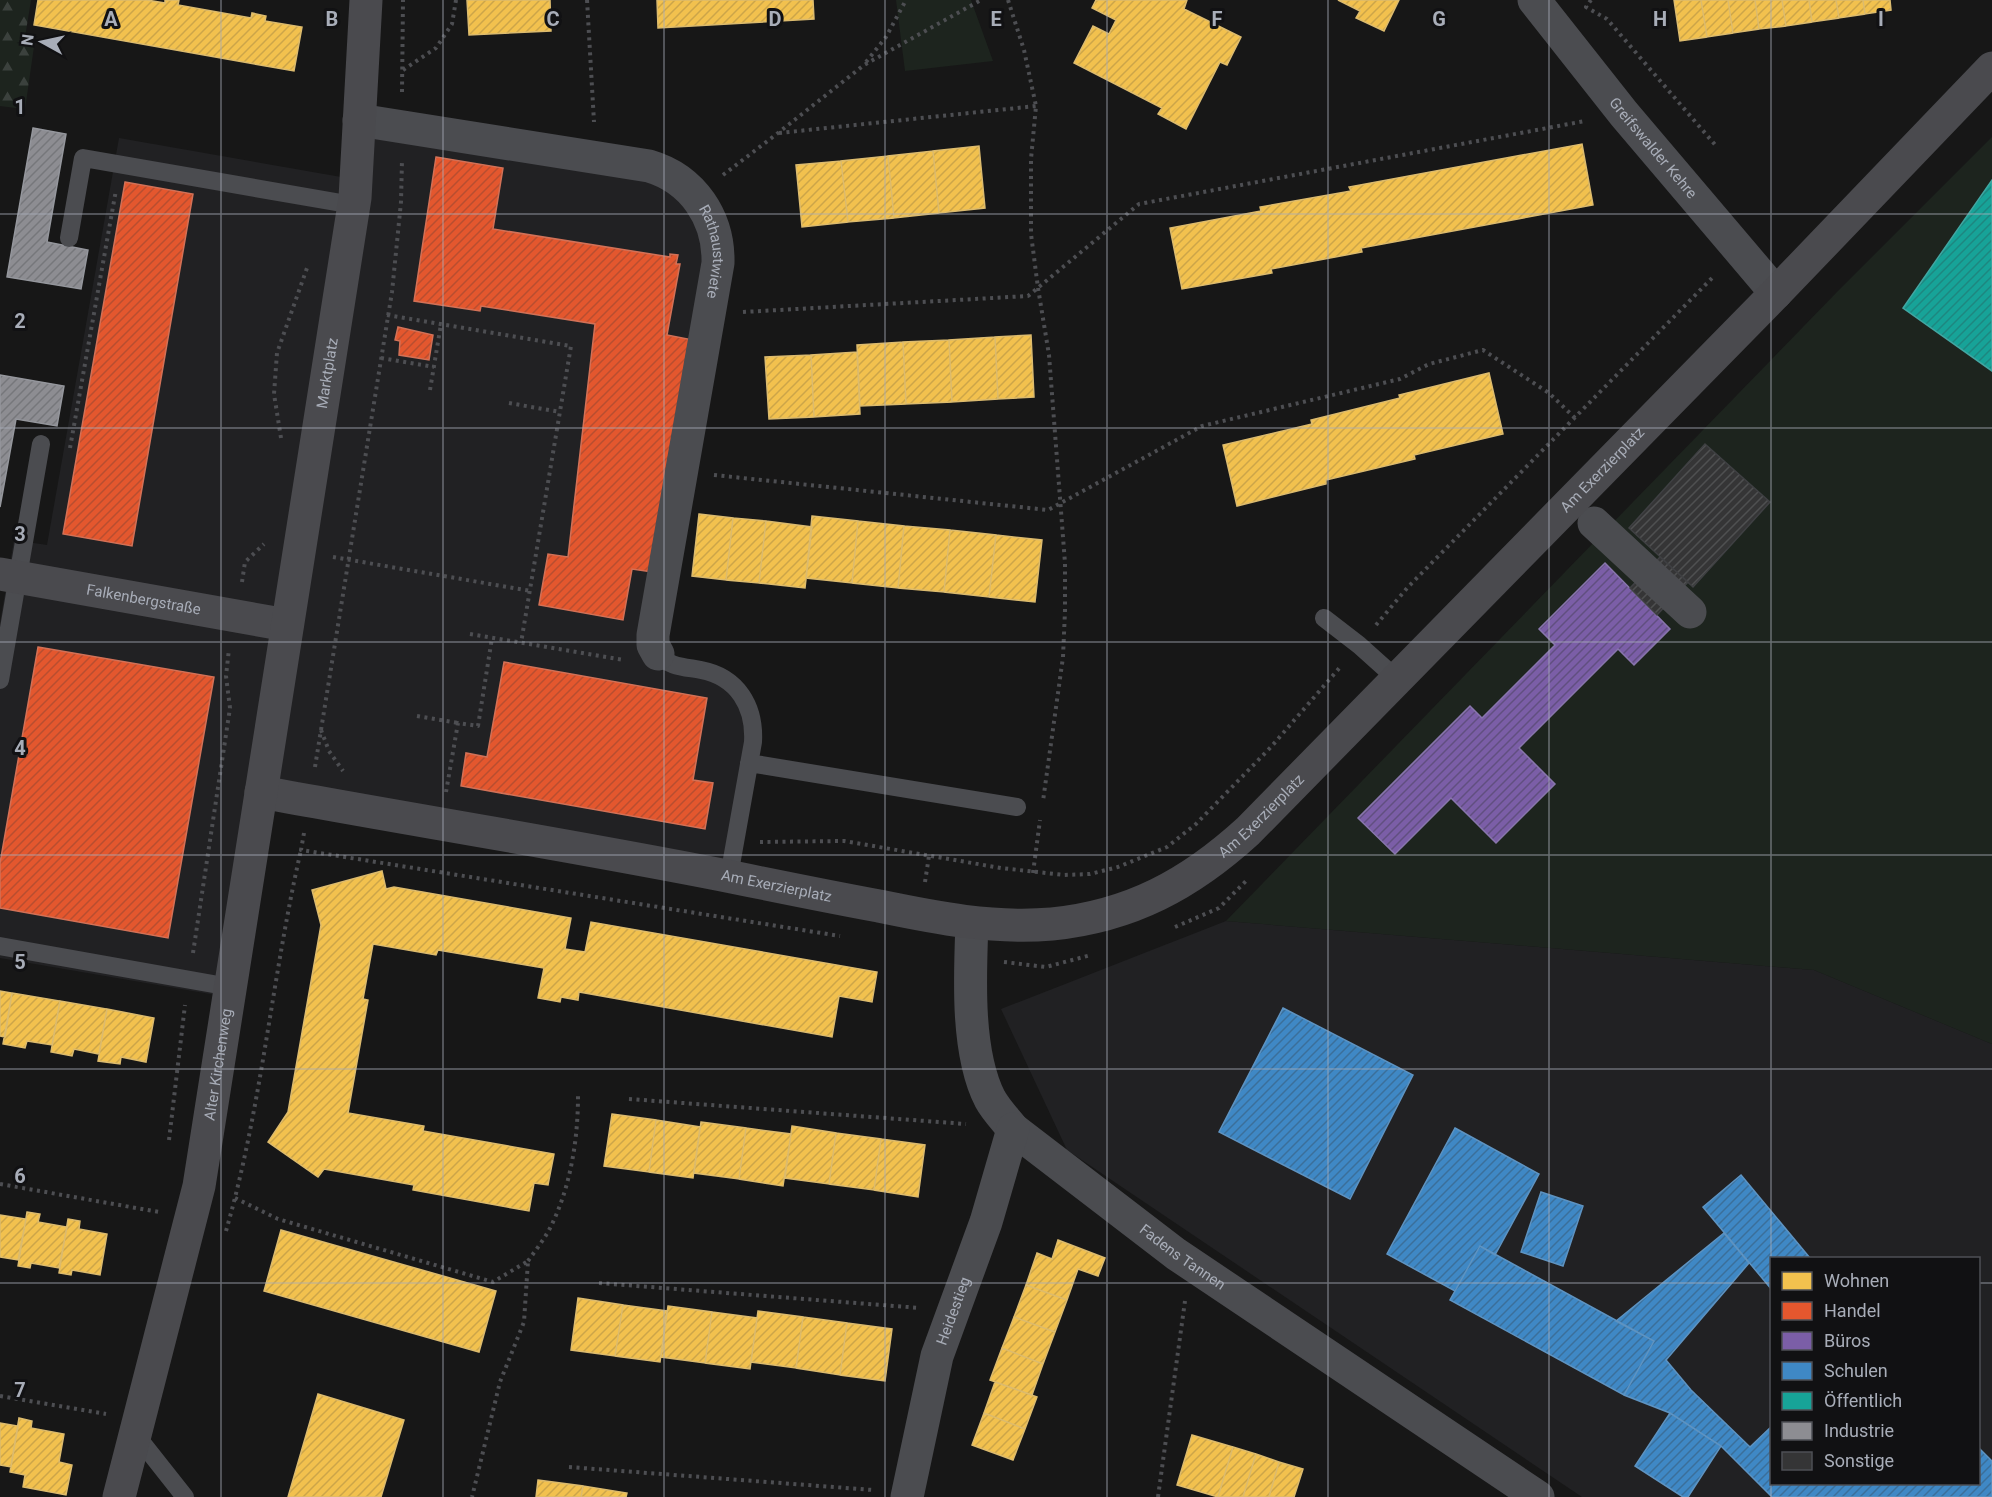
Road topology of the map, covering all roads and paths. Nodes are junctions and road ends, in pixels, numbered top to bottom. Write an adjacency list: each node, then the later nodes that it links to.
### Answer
1 (366, 0): 15 (street, Marktplatz)
2 (403, 0): 12 (path)
3 (456, 0): 12 (path)
4 (587, 0): 19 (path)
5 (906, 0): 10 (path)
6 (981, 0): 10 (path)
7 (1008, 0): 13 (path)
8 (1534, 0): 14 (street, Greifswalder Kehre)
9 (1591, 0): 18 (path)
10 (864, 65): 17 (path)
11 (1992, 68): 26 (street, Am Exerzierplatz)
12 (403, 70): 16 (path)
13 (1036, 106): 17 (path); 25 (path)
14 (1624, 114): 25 (path); 26 (street, Greifswalder Kehre)
15 (360, 120): 16 (street, Rathaustwiete); 22 (street, Marktplatz)
16 (402, 126): 19 (street, Rathaustwiete); 28 (path)
17 (778, 134): 21 (path)
18 (1717, 147)
19 (596, 157): 21 (street, Rathaustwiete)
20 (120, 164): 22 (lane); 23 (lane); 38 (path)
21 (695, 195): 27 (street, Rathaustwiete)
22 (353, 206): 49 (street, Marktplatz)
23 (69, 238)
24 (308, 268): 36 (path)
25 (1038, 288): 27 (path); 40 (path)
26 (1776, 293): 56 (street, Am Exerzierplatz)
27 (710, 313): 39 (street, Rathaustwiete)
28 (387, 315): 29 (path); 30 (path)
29 (441, 324): 31 (path); 34 (path)
30 (381, 358): 31 (path); 43 (path)
31 (434, 367): 32 (path)
32 (430, 390)
33 (509, 403): 34 (path)
34 (560, 412): 46 (path)
35 (1575, 418): 40 (path)
36 (282, 441)
37 (41, 444): 45 (lane)
38 (69, 454)
39 (682, 472): 40 (path); 54 (street, Rathaustwiete)
40 (1061, 504): 63 (path)
41 (1594, 523): 47 (street)
42 (268, 533): 44 (path)
43 (348, 560): 46 (path); 59 (path)
44 (245, 562)
45 (9, 576): 49 (street, Falkenbergstraße); 55 (lane)
46 (531, 591): 52 (path)
47 (1690, 612)
48 (1324, 618): 56 (lane)
49 (287, 625): 61 (street, Alter Kirchenweg)
50 (470, 634): 51 (path)
51 (492, 638): 52 (path); 58 (path)
52 (521, 643): 54 (path)
53 (229, 650): 70 (path)
54 (645, 658): 60 (lane)
55 (0, 680)
56 (1398, 680): 68 (street, Am Exerzierplatz)
57 (417, 716): 58 (path)
58 (458, 723): 62 (path)
59 (321, 729)
60 (749, 763): 64 (lane); 67 (lane)
61 (261, 792): 67 (street, Am Exerzierplatz); 71 (street, Alter Kirchenweg)
62 (445, 802)
63 (1043, 805)
64 (1017, 807)
65 (1041, 816): 66 (path)
66 (1033, 873)
67 (729, 876): 68 (street, Am Exerzierplatz)
68 (972, 923): 74 (street, Fadens Tannen)
69 (0, 946): 70 (lane)
70 (189, 980): 71 (lane); 75 (path)
71 (230, 987): 87 (street, Alter Kirchenweg)
72 (578, 1096): 79 (path)
73 (629, 1099): 74 (path)
74 (1006, 1121): 80 (street, Fadens Tannen); 82 (street, Heidestieg)
75 (169, 1142)
76 (0, 1184): 78 (path)
77 (235, 1198): 79 (path)
78 (161, 1201)
79 (528, 1261): 92 (path)
80 (1190, 1264): 93 (path); 94 (street, Fadens Tannen)
81 (599, 1283): 82 (path)
82 (954, 1310): 89 (street, Heidestieg)
83 (0, 1396): 85 (path)
84 (108, 1403): 85 (path)
85 (105, 1414): 86 (path); 87 (path)
86 (102, 1424)
87 (138, 1428): 90 (street, Alter Kirchenweg); 91 (lane)
88 (569, 1467): 89 (path)
89 (907, 1495)
90 (119, 1497)
91 (185, 1497)
92 (472, 1497)
93 (1158, 1497)
94 (1538, 1497)

